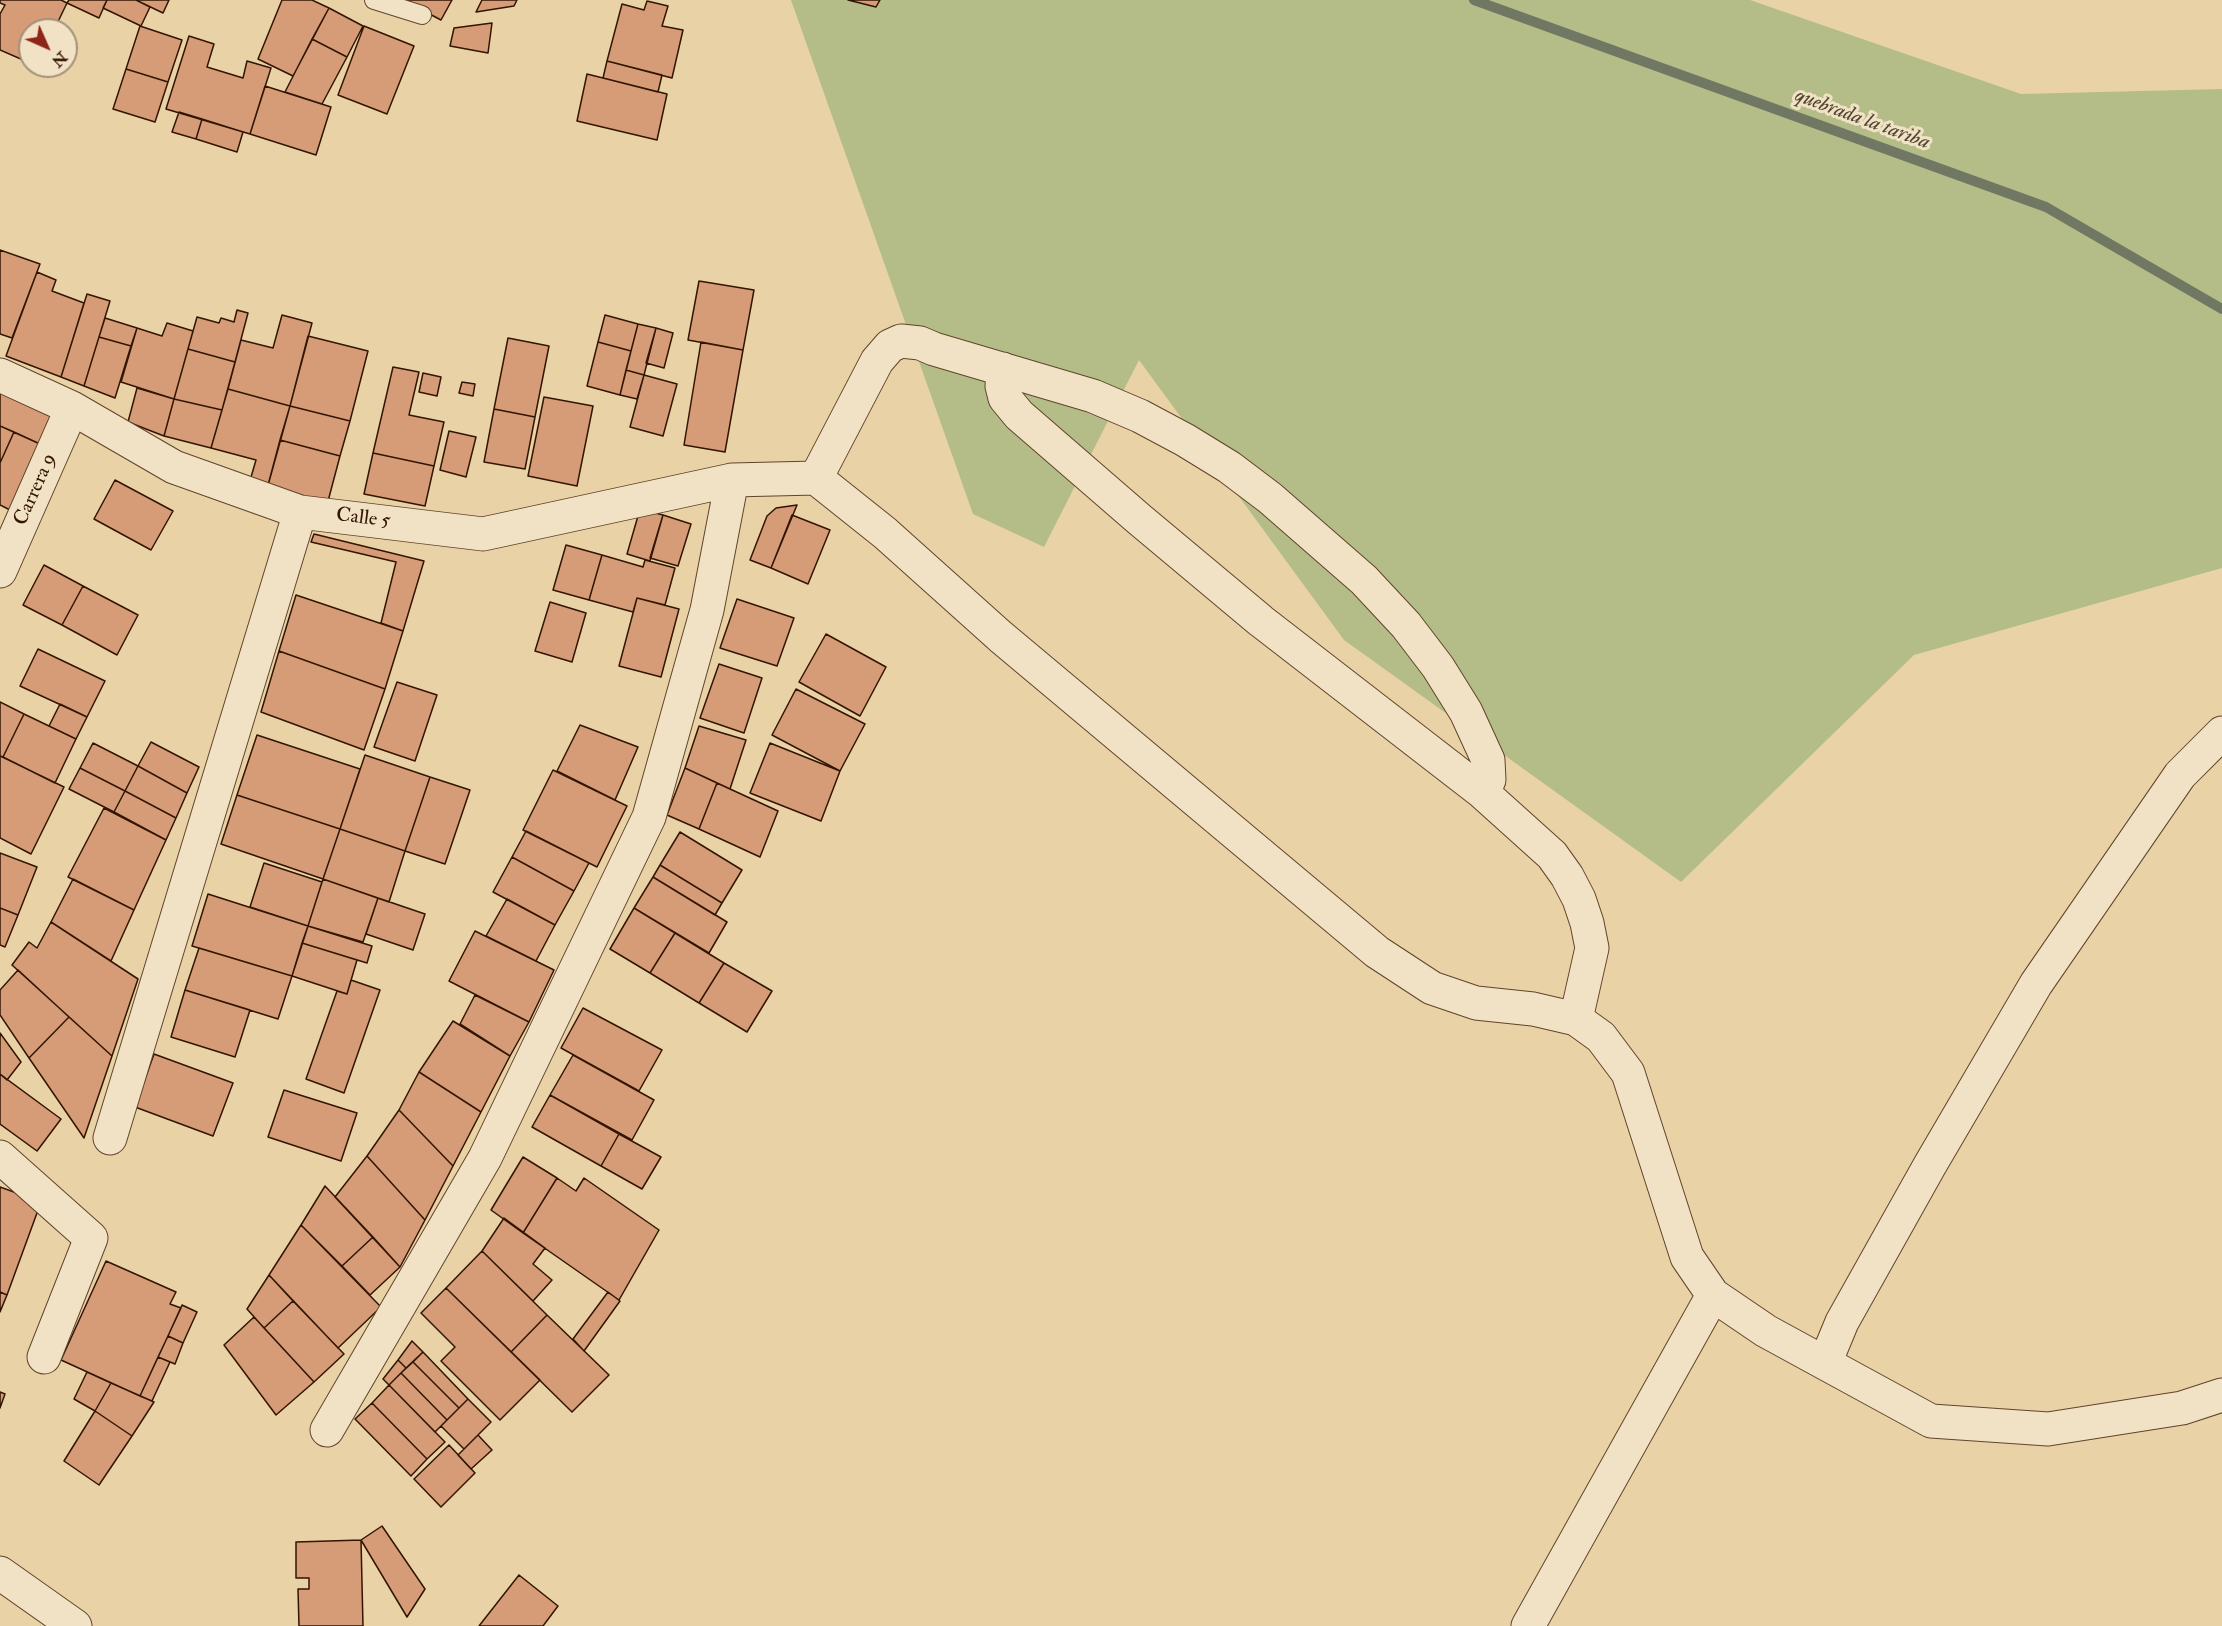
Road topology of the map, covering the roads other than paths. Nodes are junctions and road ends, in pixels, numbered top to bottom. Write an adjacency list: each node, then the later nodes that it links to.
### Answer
1 (374, 0): 2 (lane)
2 (422, 15)
3 (1003, 369): 6 (street); 11 (street); 11 (street)
4 (0, 375): 5 (street, Calle 5)
5 (72, 408): 8 (street, Calle 5); 9 (street, Carrera 9)
6 (816, 478): 7 (street, Calle 5); 12 (street)
7 (741, 481): 8 (street, Calle 5); 19 (street)
8 (300, 512): 13 (street)
9 (0, 571)
10 (2222, 733): 17 (street)
11 (1482, 792): 12 (street)
12 (1576, 1019): 15 (street)
13 (110, 1138)
14 (0, 1156): 16 (street)
15 (1713, 1295): 17 (street); 22 (street)
16 (44, 1357)
17 (1825, 1363): 18 (street)
18 (2222, 1395)
19 (327, 1430)
20 (0, 1573): 21 (street)
21 (75, 1626)
22 (1528, 1626)

